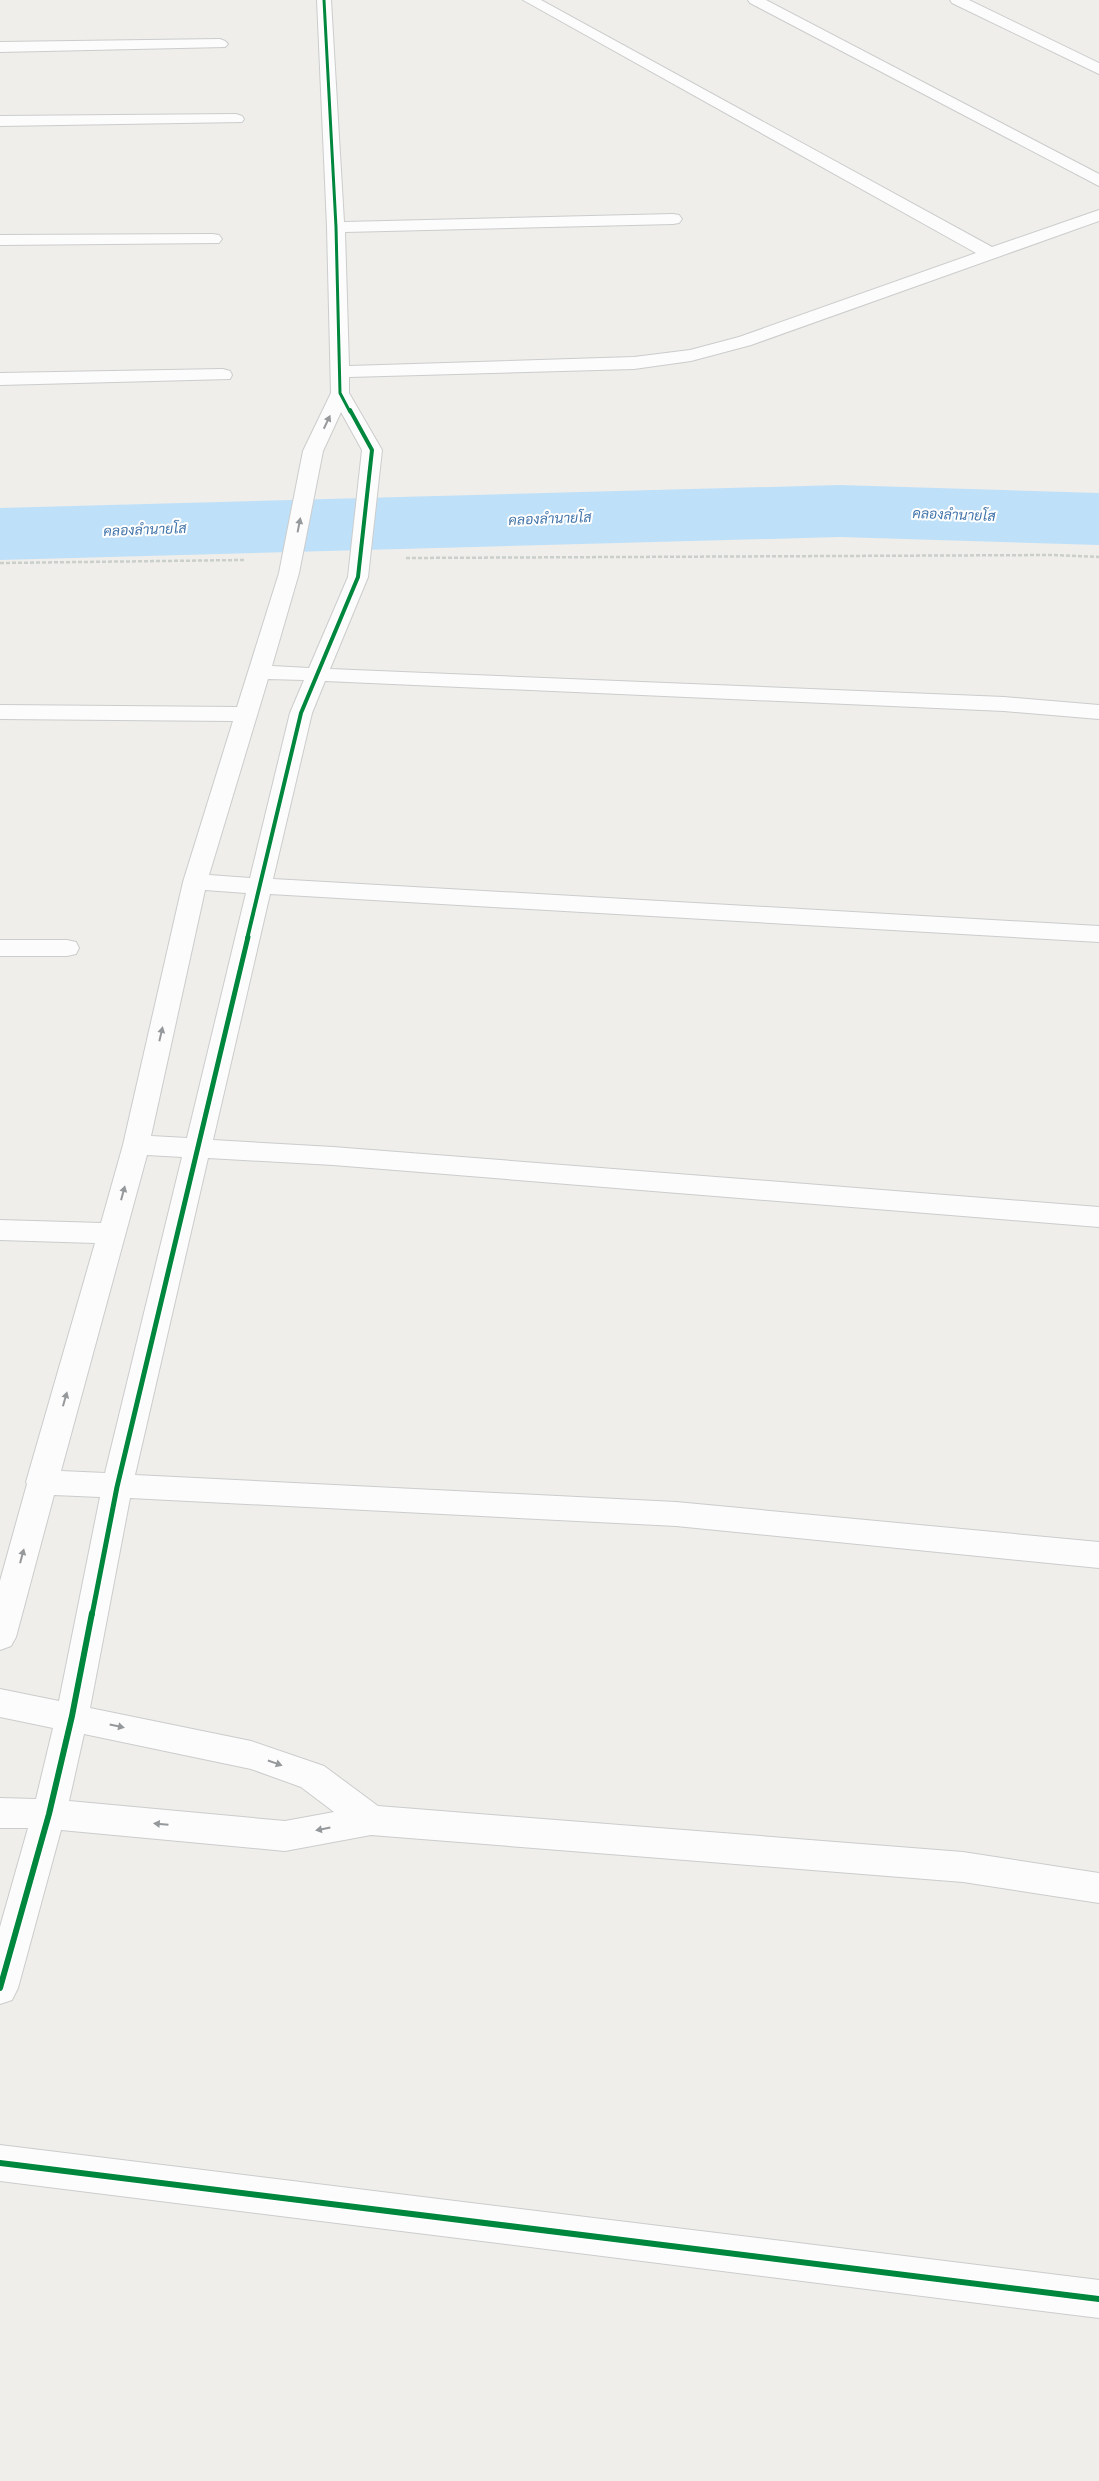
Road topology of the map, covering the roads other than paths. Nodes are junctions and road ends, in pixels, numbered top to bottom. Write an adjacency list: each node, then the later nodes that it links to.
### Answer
1 (324, 0): 13 (street)
2 (530, 0): 16 (street)
3 (755, 0): 10 (street)
4 (957, 0): 7 (street)
5 (220, 44): 6 (street)
6 (0, 46)
7 (1099, 69)
8 (236, 119): 9 (street)
9 (0, 120)
10 (1099, 181)
11 (1099, 215): 16 (street)
12 (673, 219): 13 (street)
13 (336, 227): 17 (street)
14 (213, 239): 15 (street)
15 (0, 240)
16 (991, 254): 17 (street)
17 (339, 372): 20 (street)
18 (223, 375): 19 (street)
19 (0, 379)
20 (340, 393): 21 (street, one-way to 20); 22 (street)
21 (260, 672): 22 (street); 25 (street)
22 (318, 674): 24 (street); 27 (street)
23 (0, 712): 25 (street)
24 (1099, 712)
25 (246, 714): 26 (street)
26 (195, 882): 27 (street); 31 (street, one-way to 26)
27 (260, 885): 28 (street); 32 (street)
28 (1099, 934)
29 (0, 948): 30 (street)
30 (67, 948)
31 (136, 1145): 32 (street); 35 (street, one-way to 31)
32 (198, 1148): 33 (street); 37 (street)
33 (1099, 1217)
34 (0, 1230): 35 (street)
35 (112, 1233): 36 (street, one-way to 35)
36 (41, 1482): 37 (street); 39 (street, one-way to 36)
37 (117, 1487): 38 (street); 42 (street)
38 (1099, 1555)
39 (6, 1591): 40 (street)
40 (0, 1637)
41 (0, 1703): 42 (street)
42 (72, 1716): 44 (street); 45 (street, one-way to 45)
43 (0, 1813): 44 (street)
44 (49, 1814): 45 (street, one-way to 44); 47 (street)
45 (370, 1820): 46 (street)
46 (1099, 1888)
47 (0, 1988)
48 (0, 2163): 49 (street)
49 (1099, 2299)

